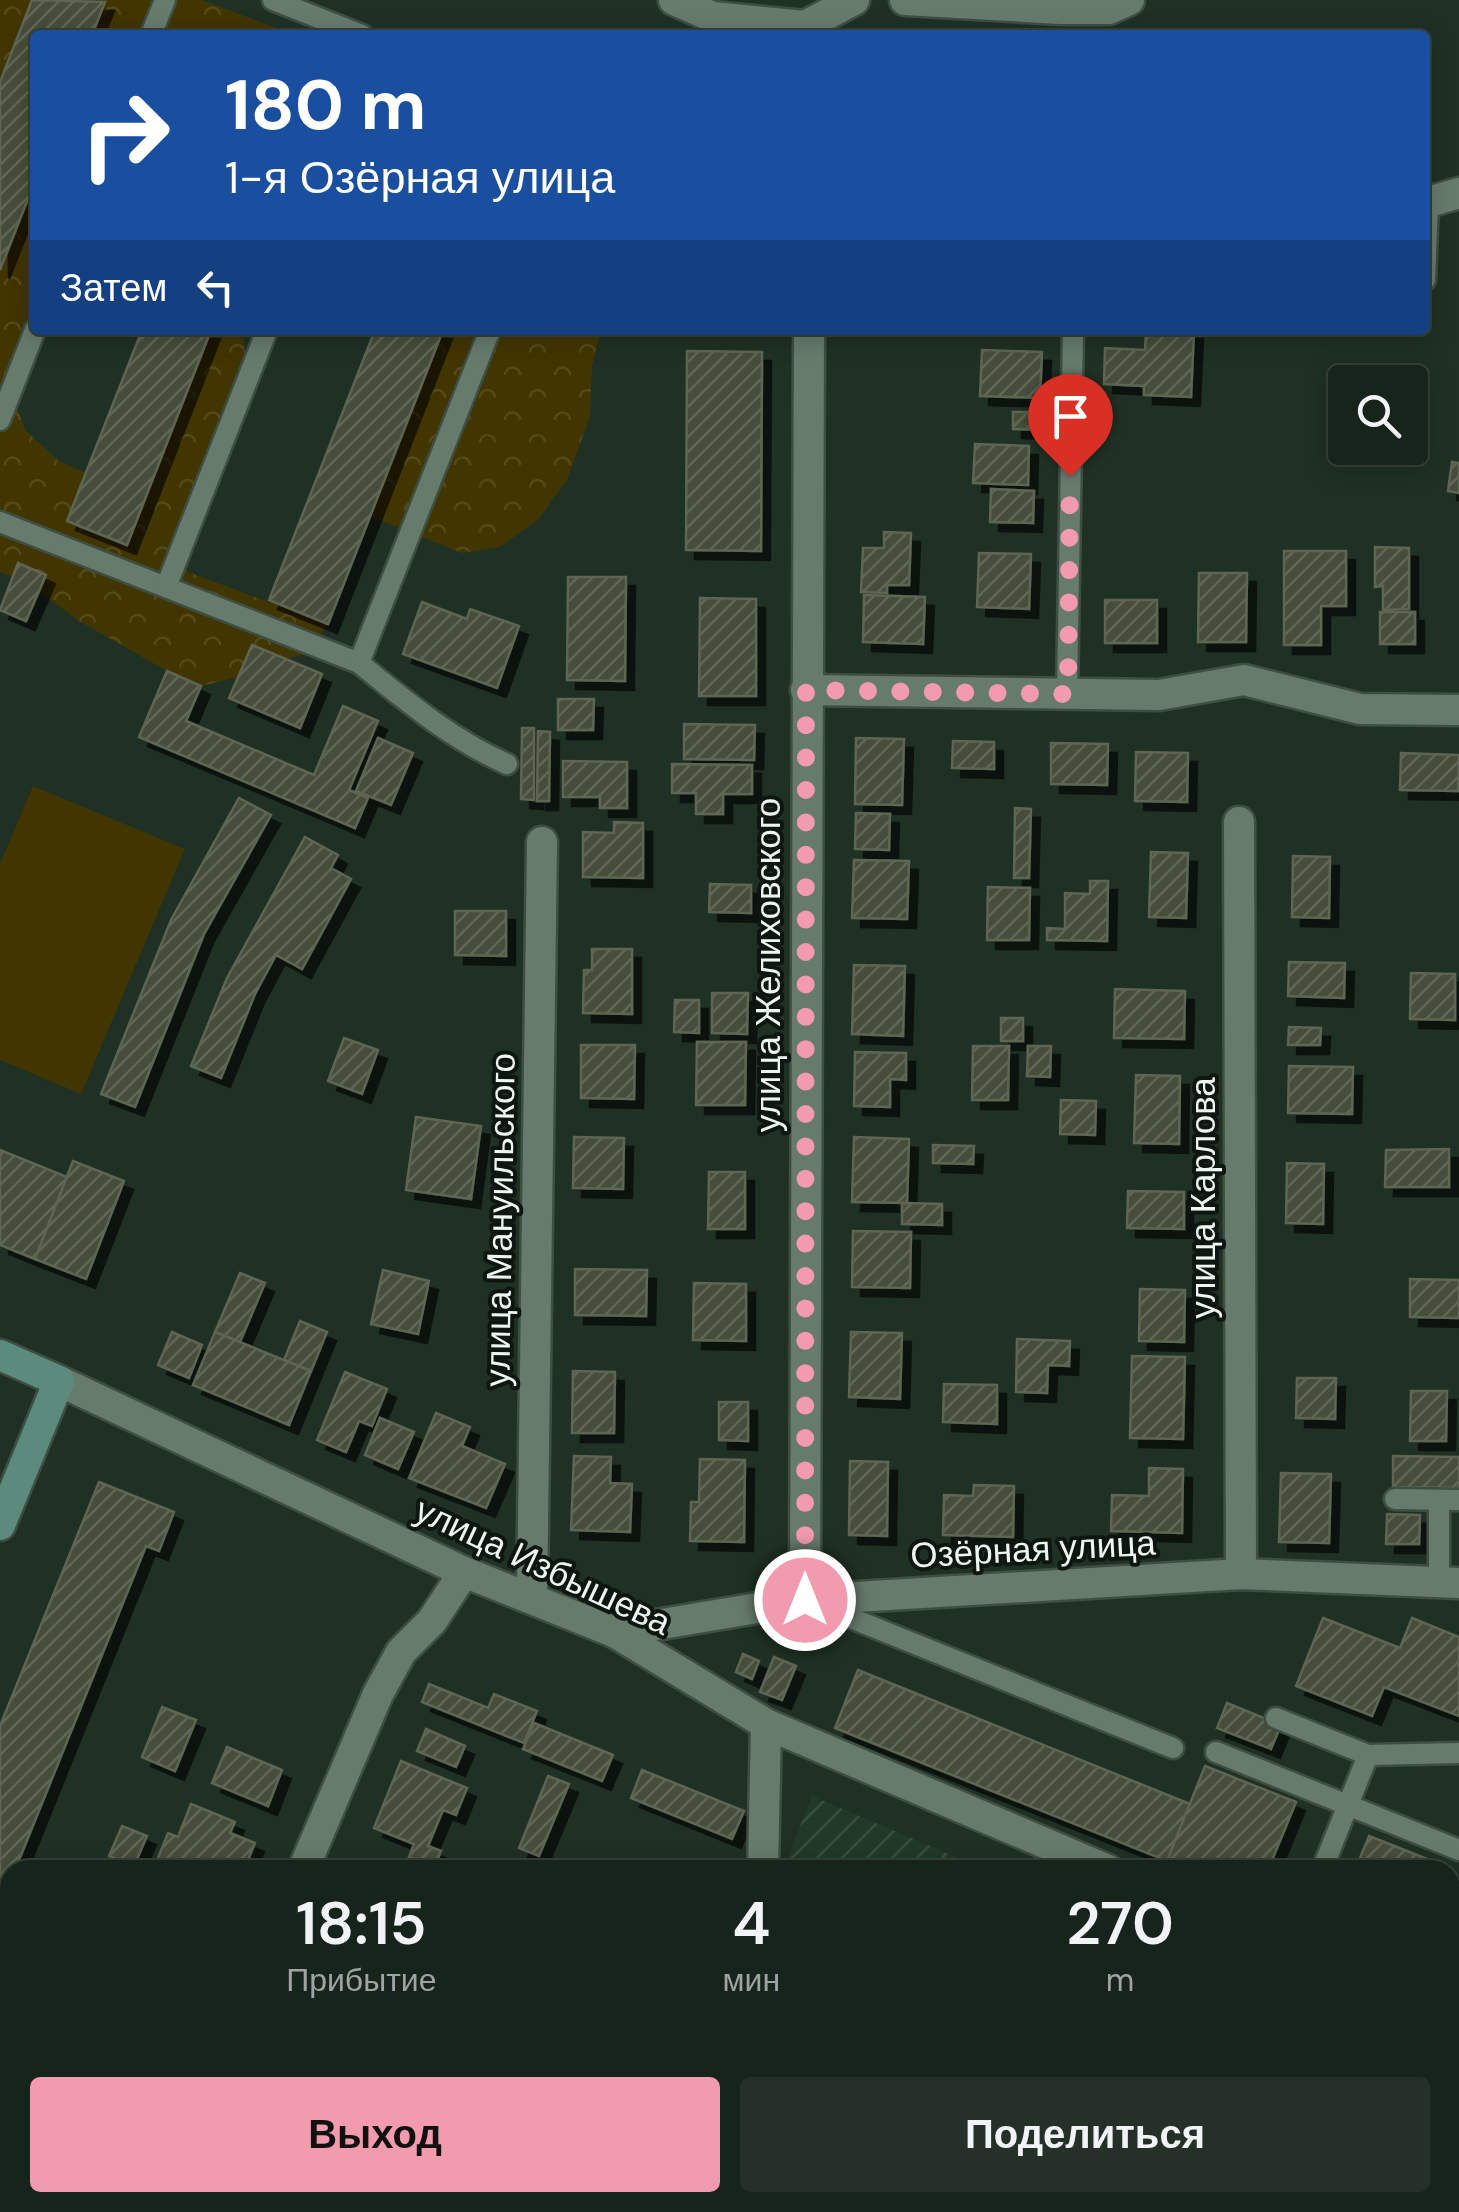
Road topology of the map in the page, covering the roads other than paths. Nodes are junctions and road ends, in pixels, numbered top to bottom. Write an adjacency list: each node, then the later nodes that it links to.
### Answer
1 (165, 0): 7 (lane)
2 (273, 0): 8 (lane)
3 (674, 0): 9 (street)
4 (854, 0): 9 (street)
5 (905, 0): 6 (street)
6 (1117, 3)
7 (153, 30)
8 (349, 30)
9 (805, 30)
10 (1459, 193): 11 (street)
11 (1430, 202)
12 (33, 335): 17 (lane)
13 (265, 335): 19 (lane)
14 (488, 335): 20 (lane)
15 (809, 335): 21 (street, улица Желиховского)
16 (1072, 335): 22 (lane)
17 (0, 420)
18 (0, 522): 19 (lane)
19 (166, 587): 20 (lane)
20 (360, 663): 24 (lane)
21 (806, 690): 22 (street); 36 (street, улица Желиховского)
22 (1068, 694): 23 (street)
23 (1459, 710)
24 (507, 764)
25 (1240, 822): 33 (street, улица Карлова)
26 (542, 842): 35 (street, улица Мануильского)
27 (0, 1355): 28 (main road, улица Избышева)
28 (59, 1381): 31 (main road); 32 (street, улица Избышева)
29 (1395, 1499): 30 (lane)
30 (1449, 1500): 34 (lane)
31 (0, 1525)
32 (464, 1572): 35 (street, улица Избышева); 46 (street)
33 (1241, 1574): 34 (street, Озёрная улица); 36 (street, Озёрная улица)
34 (1449, 1583)
35 (532, 1598): 37 (street, улица Избышева)
36 (805, 1600): 37 (street, Озёрная улица); 40 (lane)
37 (614, 1632): 39 (street, улица Избышева)
38 (1276, 1718): 43 (lane)
39 (766, 1724): 47 (street); 48 (street, улица Избышева)
40 (1173, 1748)
41 (1216, 1752): 44 (lane)
42 (1459, 1753): 43 (lane)
43 (1368, 1755): 44 (lane)
44 (1347, 1806): 45 (lane); 49 (lane)
45 (1459, 1850)
46 (307, 1860)
47 (763, 1860)
48 (1085, 1860)
49 (1326, 1860)

